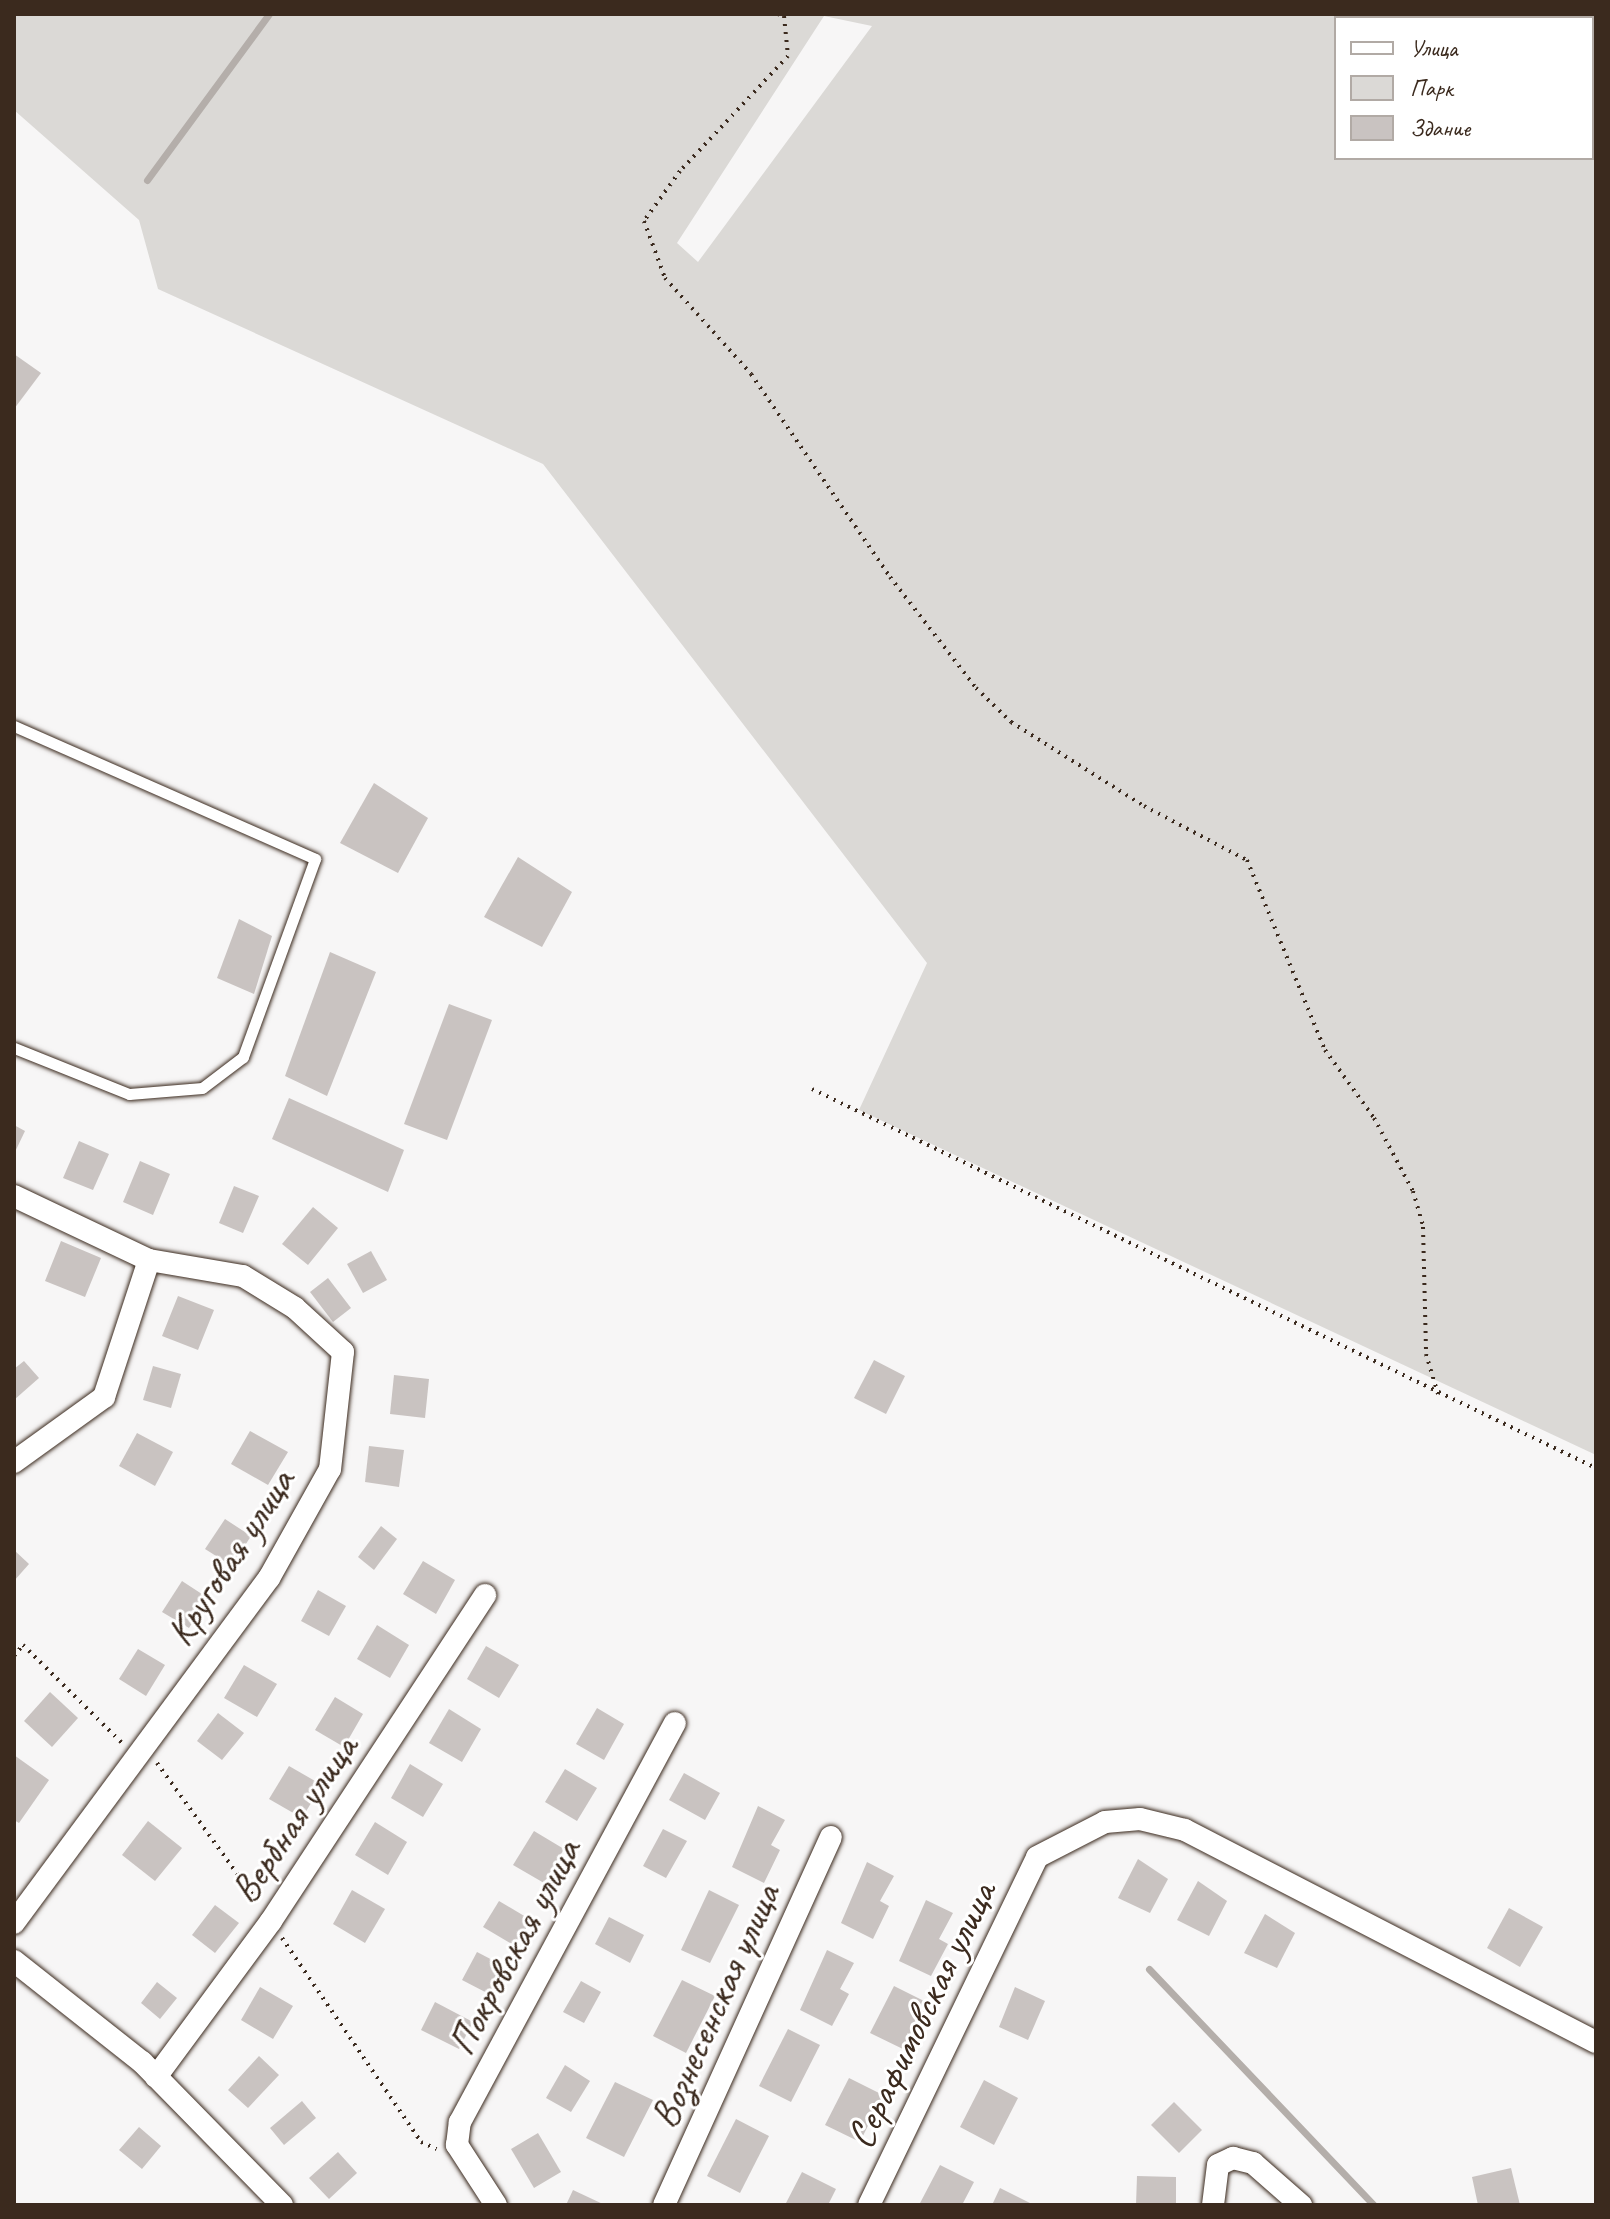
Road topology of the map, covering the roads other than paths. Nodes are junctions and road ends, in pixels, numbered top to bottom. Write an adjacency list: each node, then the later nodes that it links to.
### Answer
1 (14, 726): 2 (lane)
2 (14, 1048)
3 (14, 1196): 4 (street, Круговая улица)
4 (149, 1260): 5 (street); 9 (street, Круговая улица)
5 (14, 1462)
6 (485, 1595): 12 (street, Вербная улица)
7 (675, 1723): 14 (street, Покровская улица)
8 (831, 1837): 15 (street, Вознесенская улица)
9 (14, 1923)
10 (14, 1961): 12 (street)
11 (1596, 2042): 16 (street, Серафимовская улица)
12 (156, 2077): 13 (street)
13 (282, 2205)
14 (496, 2205)
15 (664, 2205)
16 (869, 2205)
17 (1213, 2205): 18 (street)
18 (1301, 2205)

